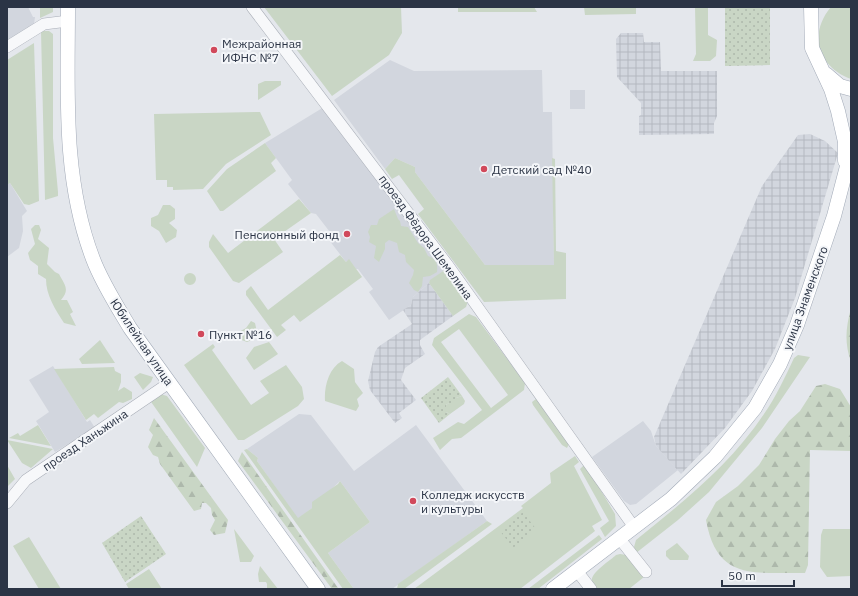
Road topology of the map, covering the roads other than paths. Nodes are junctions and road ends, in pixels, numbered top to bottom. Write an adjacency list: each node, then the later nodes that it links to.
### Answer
1 (68, 7): 5 (main road, Юбилейная улица)
2 (252, 7): 14 (street, проезд Фёдора Шемелина)
3 (811, 7): 6 (main road)
4 (820, 7): 6 (main road)
5 (68, 21): 7 (street); 12 (main road, Юбилейная улица)
6 (811, 32): 8 (main road)
7 (7, 47)
8 (819, 66): 9 (main road); 11 (main road)
9 (851, 89)
10 (851, 151): 11 (main road, улица Знаменского)
11 (845, 168): 14 (main road, улица Знаменского)
12 (169, 383): 13 (street, проезд Ханьжина); 18 (main road, Юбилейная улица)
13 (7, 503)
14 (634, 527): 15 (main road, улица Знаменского)
15 (619, 538): 16 (main road, улица Знаменского); 17 (street)
16 (577, 571): 19 (main road, улица Знаменского); 20 (street)
17 (646, 572)
18 (318, 589)
19 (552, 589)
20 (591, 589)

